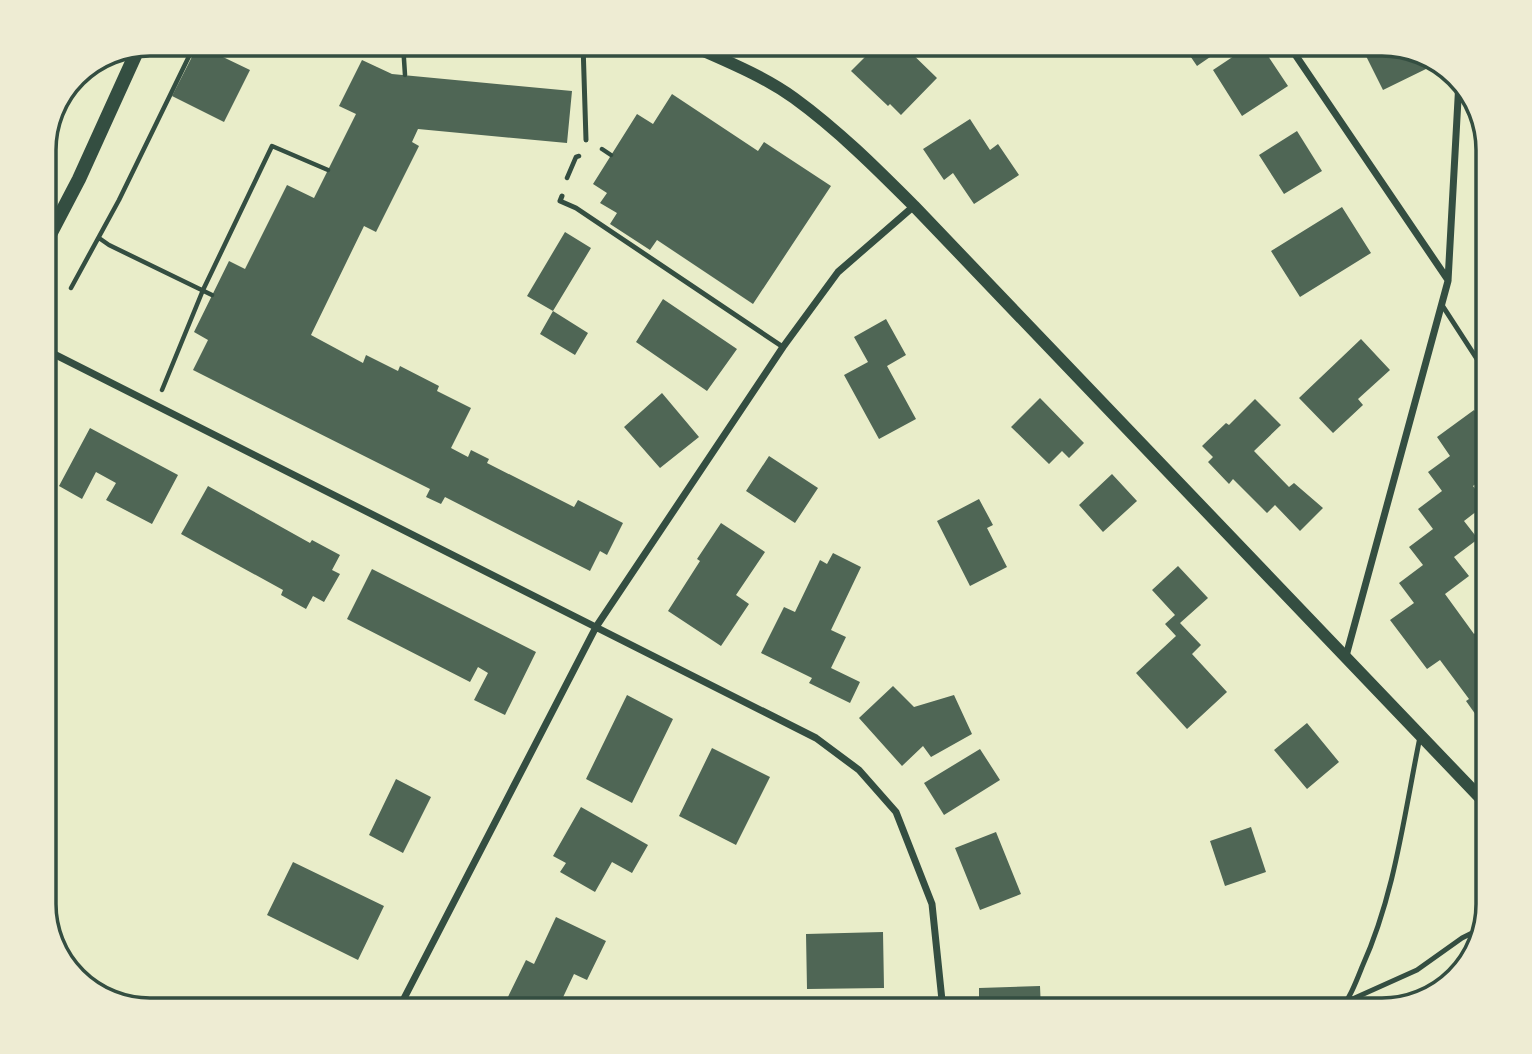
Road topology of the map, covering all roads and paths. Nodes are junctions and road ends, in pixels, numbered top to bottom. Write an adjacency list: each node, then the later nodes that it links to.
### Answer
1 (189, 56): 16 (path)
2 (404, 56): 7 (path)
3 (583, 56): 9 (lane)
4 (715, 56): 14 (street)
5 (1295, 56): 17 (street)
6 (134, 58): 15 (main road)
7 (405, 75)
8 (1458, 95): 17 (street)
9 (586, 140)
10 (602, 149): 11 (path)
11 (611, 155)
12 (328, 170): 19 (path)
13 (562, 196): 22 (lane)
14 (914, 206): 22 (street); 27 (street)
15 (56, 223)
16 (99, 238): 18 (path); 19 (path)
17 (1448, 281): 21 (street)
18 (71, 288)
19 (203, 290): 20 (path); 25 (path)
20 (212, 295)
21 (1442, 305): 24 (lane); 27 (street)
22 (783, 347): 26 (street)
23 (56, 355): 25 (street)
24 (1476, 357)
25 (156, 406): 26 (street)
26 (596, 627): 31 (street); 32 (street)
27 (1346, 656): 28 (street)
28 (1420, 737): 29 (street); 33 (lane)
29 (1476, 794)
30 (1471, 933): 34 (lane)
31 (404, 998)
32 (942, 998)
33 (1348, 998)
34 (1354, 998)

